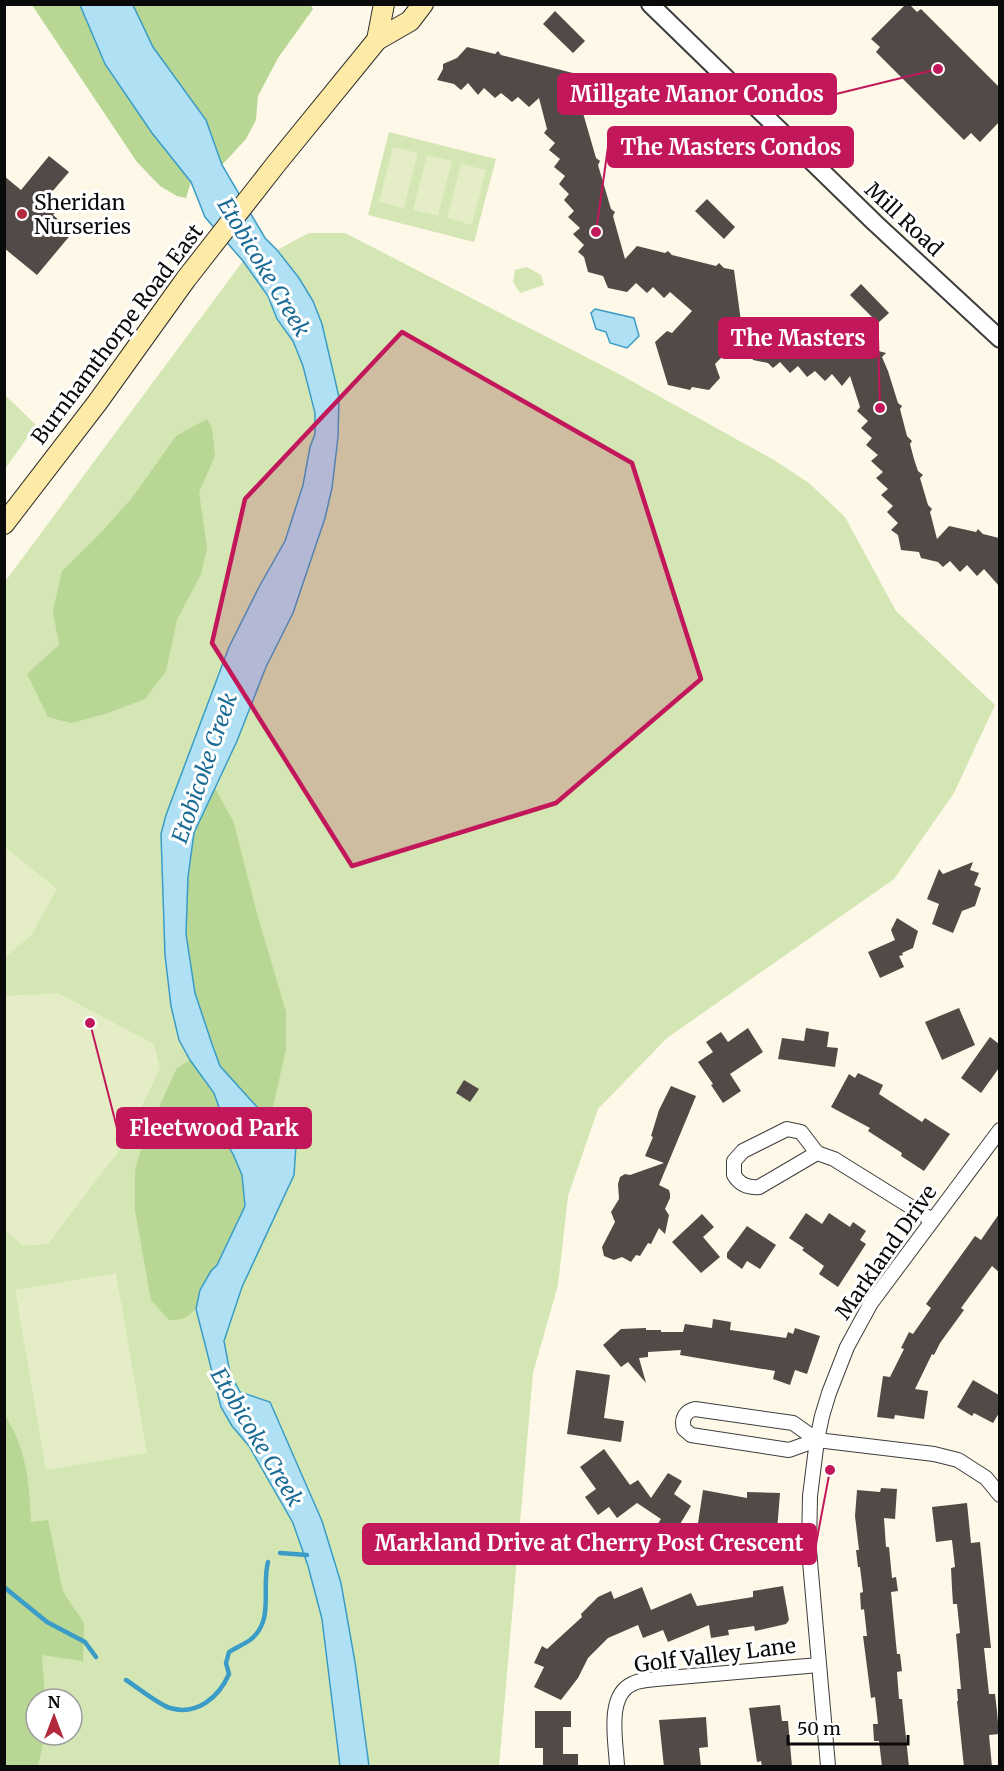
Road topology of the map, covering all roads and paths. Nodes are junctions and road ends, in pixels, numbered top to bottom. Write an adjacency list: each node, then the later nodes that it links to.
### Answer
1 (384, 4): 4 (main road)
2 (423, 4): 4 (main road)
3 (650, 4): 5 (street, Mill Road)
4 (376, 40): 6 (main road, Burnhamthorpe Road East)
5 (999, 339)
6 (4, 524)
7 (999, 1130): 9 (street, Markland Drive)
8 (817, 1153): 8 (street); 9 (street)
9 (932, 1220): 10 (street, Markland Drive)
10 (817, 1440): 10 (street); 11 (street); 12 (street, Markland Drive)
11 (999, 1495)
12 (819, 1665): 13 (street, Golf Valley Lane); 14 (street, Markland Drive)
13 (617, 1767)
14 (828, 1767)

